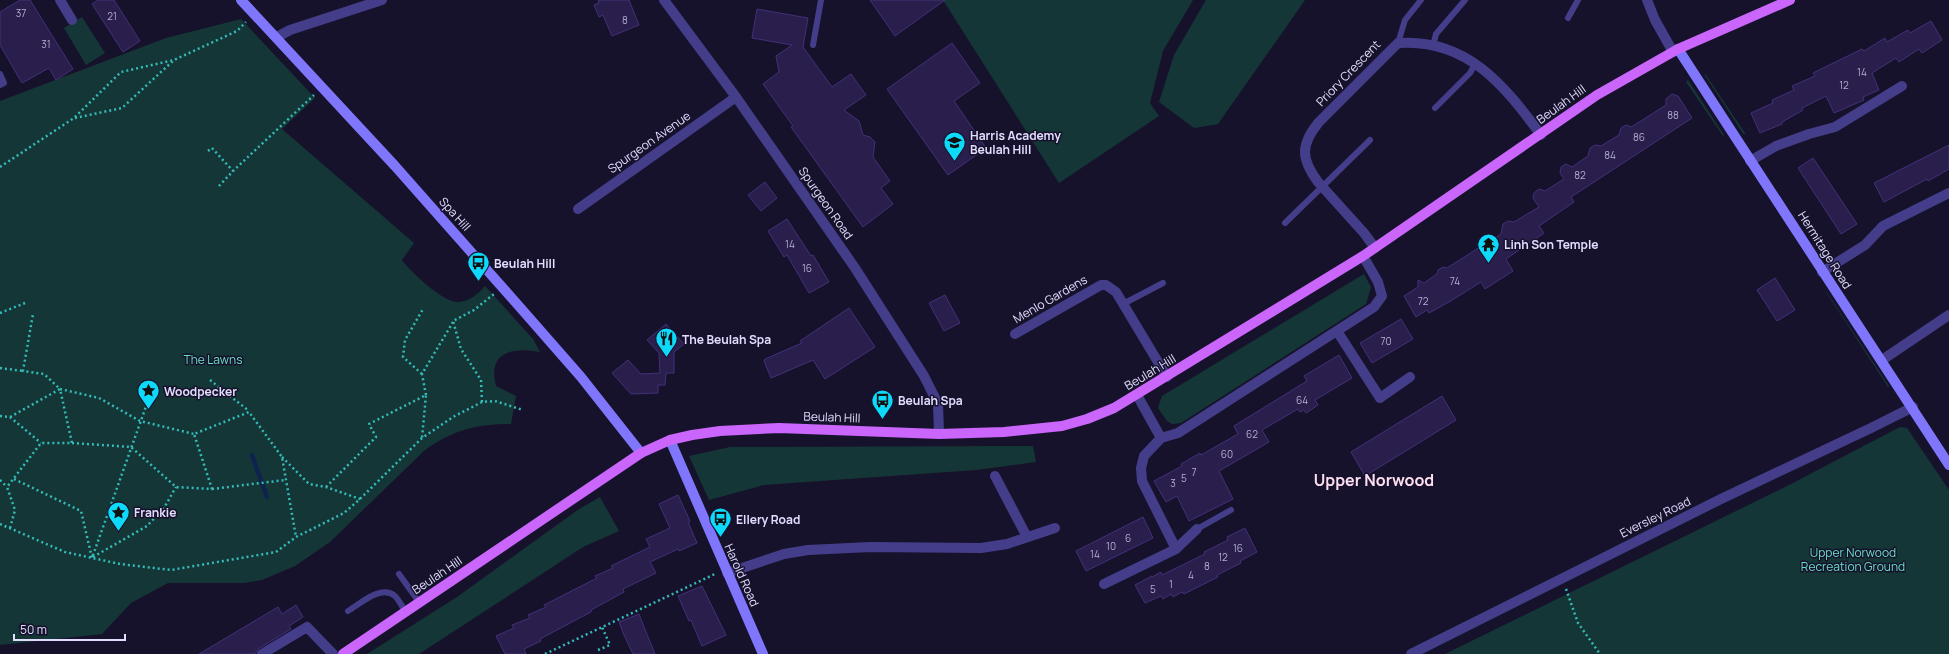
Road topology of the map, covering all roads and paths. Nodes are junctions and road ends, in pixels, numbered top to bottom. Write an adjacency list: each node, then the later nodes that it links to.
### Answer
1 (60, 0): 12 (street)
2 (242, 0): 14 (street, Spa Hill)
3 (382, 0): 14 (street)
4 (664, 0): 25 (street, Spurgeon Road)
5 (821, 0): 16 (lane)
6 (1421, 0): 15 (lane)
7 (1465, 0): 17 (lane)
8 (1578, 0): 11 (lane)
9 (1647, 0): 18 (street)
10 (1790, 0): 18 (main road, Beulah Hill)
11 (1568, 18)
12 (72, 20)
13 (246, 22): 19 (path)
14 (277, 37): 24 (street, Spa Hill)
15 (1398, 43): 17 (street, Priory Crescent); 35 (street, Priory Crescent)
16 (813, 45)
17 (1433, 46): 20 (street, Priory Crescent)
18 (1676, 50): 28 (main road, Beulah Hill); 31 (street, Hermitage Road)
19 (174, 60): 27 (path); 27 (path)
20 (1475, 64): 26 (lane); 28 (street, Priory Crescent)
21 (0, 74): 22 (lane)
22 (0, 85)
23 (1902, 86): 31 (street)
24 (322, 88): 33 (path); 43 (street, Spa Hill)
25 (736, 97): 37 (street, Spurgeon Avenue); 72 (street, Spurgeon Road)
26 (1435, 108)
27 (74, 118): 32 (path)
28 (1541, 135): 39 (main road, Beulah Hill)
29 (1370, 140): 35 (lane)
30 (208, 151): 33 (path)
31 (1750, 161): 41 (street, Hermitage Road)
32 (0, 167)
33 (233, 171): 34 (path)
34 (219, 186)
35 (1322, 186): 38 (lane); 39 (street, Priory Crescent)
36 (1949, 193): 41 (street)
37 (578, 209)
38 (1285, 223)
39 (1375, 248): 40 (main road, Beulah Hill)
40 (1363, 256): 51 (street); 57 (main road, Beulah Hill)
41 (1822, 272): 53 (street, Hermitage Road)
42 (1163, 283): 45 (lane)
43 (503, 288): 50 (path); 79 (street, Spa Hill)
44 (26, 303): 47 (path)
45 (1123, 304): 52 (street, Menlo Gardens); 57 (street, Menlo Gardens)
46 (423, 309): 56 (path)
47 (0, 313)
48 (33, 314): 55 (path)
49 (1949, 315): 53 (street)
50 (453, 321): 56 (path); 64 (path)
51 (1337, 331): 58 (street); 74 (street)
52 (1015, 334)
53 (1882, 360): 65 (street, Hermitage Road)
54 (0, 368): 55 (path)
55 (23, 371): 61 (path)
56 (422, 374): 62 (path)
57 (1167, 377): 63 (main road, Beulah Hill)
58 (1410, 377)
59 (210, 380): 67 (path)
60 (154, 384): 70 (path)
61 (60, 389): 69 (path); 70 (path); 77 (path)
62 (426, 395): 73 (path); 88 (path)
63 (1138, 395): 72 (main road, Beulah Hill); 74 (street)
64 (482, 402): 66 (path); 73 (path)
65 (1912, 406): 81 (street, Hermitage Road); 114 (street, Eversley Road)
66 (523, 410)
67 (250, 412): 71 (path); 80 (path)
68 (0, 416): 69 (path)
69 (10, 417): 76 (path)
70 (140, 421): 71 (path); 78 (path)
71 (194, 434): 89 (path)
72 (939, 434): 75 (main road, Beulah Hill)
73 (422, 438): 90 (path)
74 (1161, 438): 98 (street)
75 (670, 440): 79 (main road, Beulah Hill); 100 (street, Harold Road)
76 (41, 443): 77 (path); 83 (path)
77 (72, 443): 78 (path)
78 (131, 447): 87 (path); 99 (path)
79 (641, 453): 104 (main road, Beulah Hill)
80 (282, 457): 85 (path); 88 (path)
81 (1949, 464)
82 (995, 476): 97 (street)
83 (14, 479): 86 (path); 99 (path)
84 (0, 480): 86 (path)
85 (285, 480): 89 (path); 96 (path)
86 (7, 487): 93 (path)
87 (176, 487): 89 (path); 99 (path)
88 (326, 487): 90 (path)
89 (212, 489)
90 (360, 499): 96 (path)
91 (1231, 510): 95 (lane)
92 (0, 524): 93 (path)
93 (10, 528): 99 (path)
94 (1055, 528): 97 (street)
95 (1198, 529): 98 (street)
96 (296, 537): 99 (path)
97 (1027, 537): 100 (street)
98 (1176, 549): 102 (street)
99 (92, 558)
100 (726, 571): 107 (path); 113 (street, Harold Road)
101 (399, 574): 104 (lane)
102 (1104, 584)
103 (1566, 590): 115 (path)
104 (419, 602): 106 (main road, Beulah Hill)
105 (348, 611): 106 (lane)
106 (406, 612): 111 (main road, Beulah Hill)
107 (602, 627): 108 (path); 112 (path)
108 (598, 650)
109 (262, 654): 110 (street)
110 (333, 654)
111 (343, 654)
112 (545, 654)
113 (763, 654)
114 (1411, 654)
115 (1600, 654)

